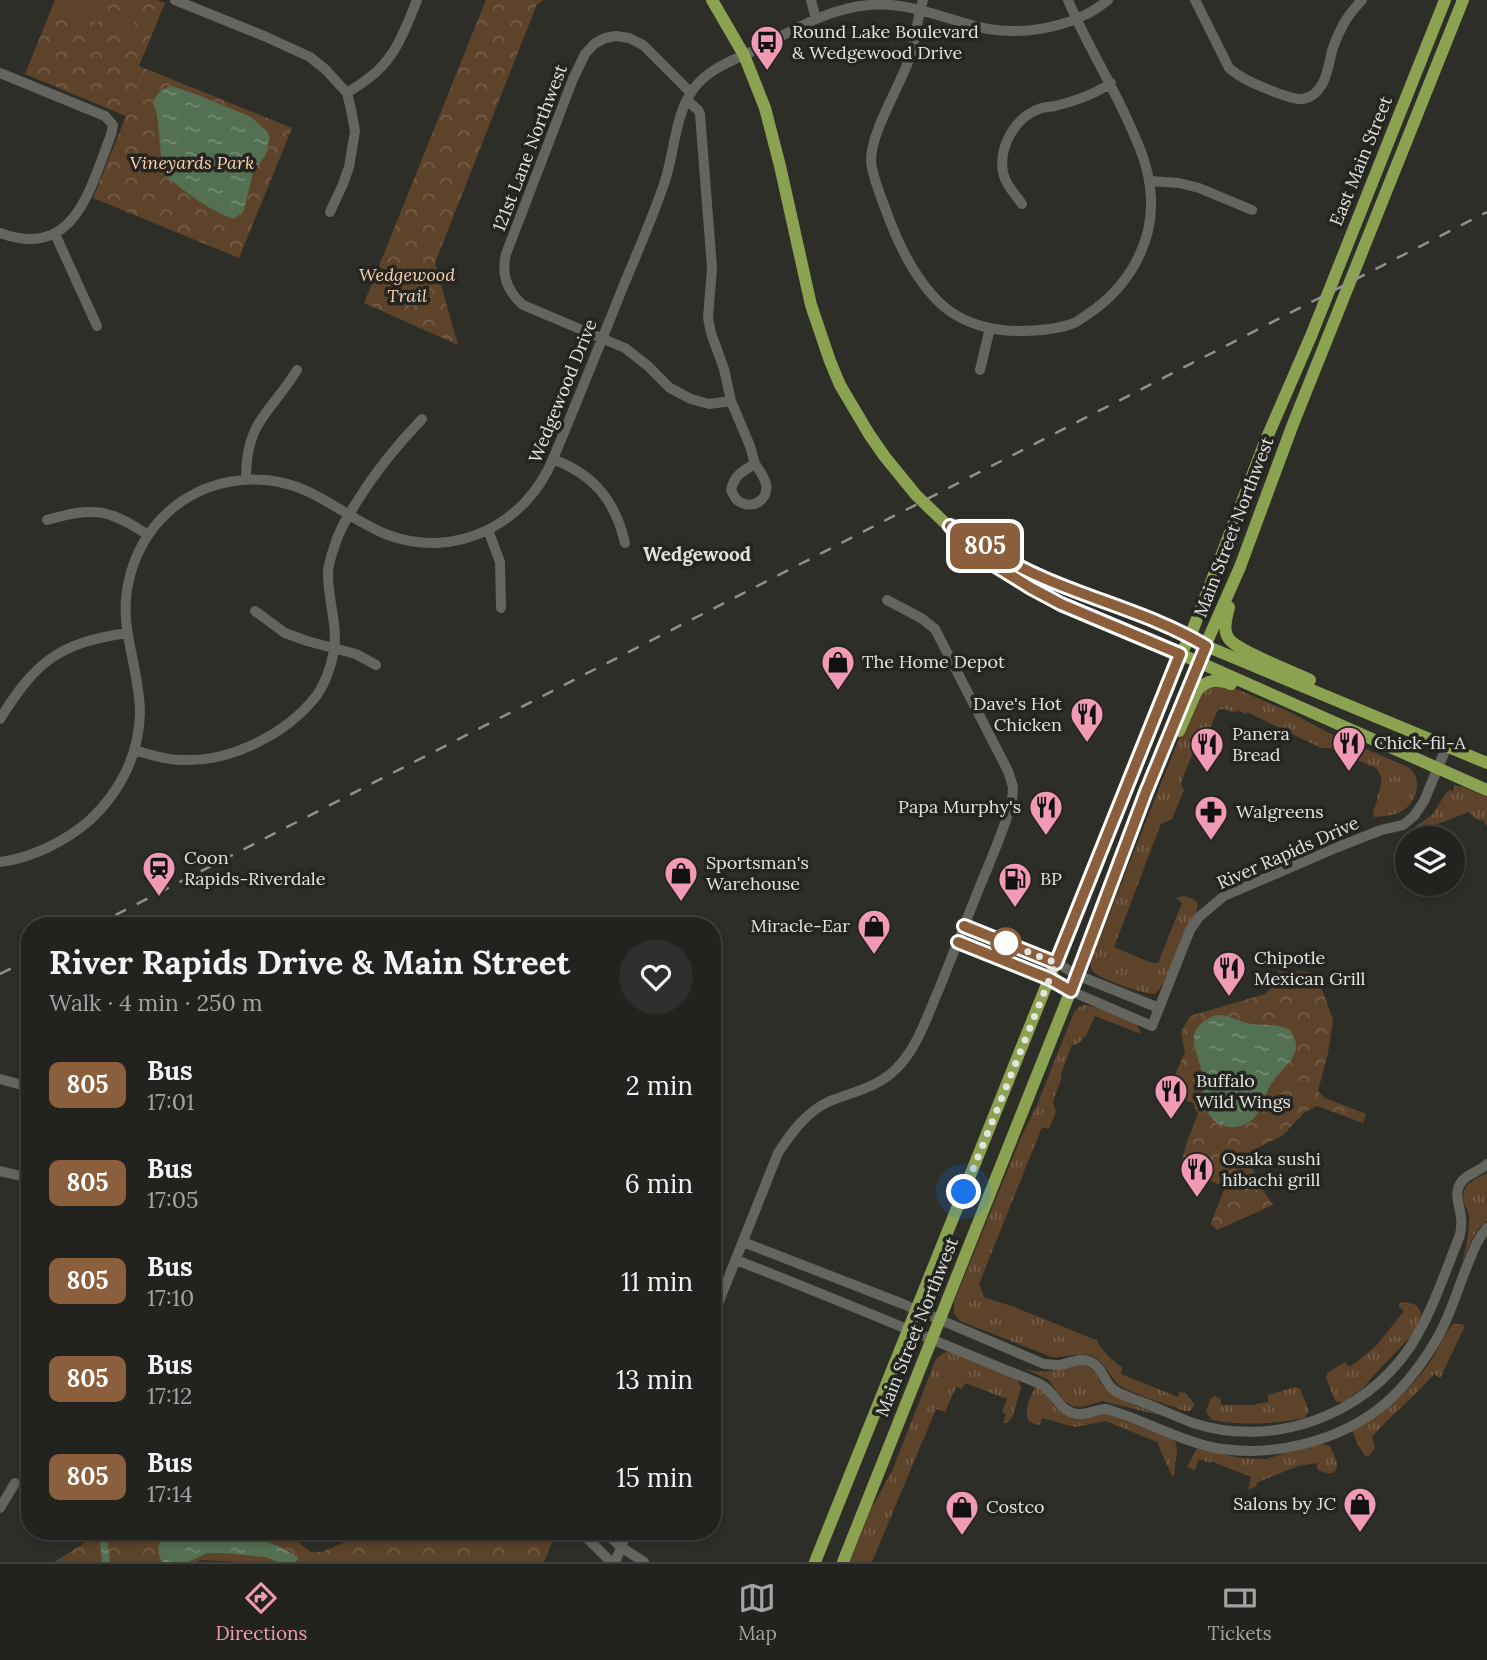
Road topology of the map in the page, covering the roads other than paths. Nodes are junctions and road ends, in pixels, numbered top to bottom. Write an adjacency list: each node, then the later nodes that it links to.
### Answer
1 (175, 0): 17 (street)
2 (417, 0): 17 (street)
3 (712, 0): 14 (main road)
4 (811, 0): 12 (street)
5 (1068, 0): 13 (street)
6 (1108, 0): 13 (street, Wedgewood Drive)
7 (1195, 0): 8 (street)
8 (1362, 0)
9 (1445, 0): 28 (main road, East Main Street)
10 (1463, 0): 25 (main road, East Main Street)
11 (922, 5): 12 (street, Wedgewood Drive); 13 (street, Wedgewood Drive); 27 (street)
12 (816, 19): 14 (street, Wedgewood Drive)
13 (1076, 20): 16 (street)
14 (744, 55): 18 (street, Wedgewood Drive); 39 (main road)
15 (0, 73): 24 (street)
16 (1111, 83): 19 (street); 20 (street)
17 (347, 93): 22 (street)
18 (689, 96): 29 (street, Wedgewood Drive); 29 (street, 121st Lane Northwest); 32 (street)
19 (1150, 181): 21 (street); 27 (street)
20 (1022, 204)
21 (1252, 210)
22 (330, 212)
23 (0, 233): 24 (street)
24 (55, 234): 26 (street)
25 (1333, 324): 43 (main road, Main Street Northwest)
26 (97, 326)
27 (990, 328): 31 (street)
28 (1311, 336): 48 (main road, Main Street Northwest)
29 (602, 338): 32 (street); 34 (street, Wedgewood Drive)
30 (297, 369): 36 (street)
31 (980, 370)
32 (731, 401): 35 (street)
33 (422, 419): 37 (street)
34 (553, 459): 40 (street, Wedgewood Drive); 42 (street)
35 (755, 464)
36 (246, 479): 37 (street, Wedgewood Drive); 41 (street, Wedgewood Drive)
37 (349, 515): 40 (street, Wedgewood Drive); 50 (street)
38 (47, 520): 41 (street)
39 (950, 526): 48 (main road); 51 (main road)
40 (488, 530): 45 (street)
41 (148, 535): 47 (street, Wedgewood Drive)
42 (625, 542)
43 (1231, 587): 49 (main road, Main Street Northwest); 55 (main road)
44 (887, 600): 64 (street)
45 (501, 607)
46 (254, 611): 50 (street)
47 (127, 633): 56 (street); 58 (street, Wedgewood Drive)
48 (1190, 637): 49 (main road); 51 (main road, Main Street Northwest)
49 (1206, 646): 52 (main road, Main Street Northwest); 55 (main road)
50 (334, 648): 53 (street); 58 (street)
51 (1180, 654): 52 (main road); 66 (main road, Main Street Northwest)
52 (1198, 662): 54 (main road); 62 (main road, Main Street Northwest)
53 (376, 665)
54 (1271, 695): 60 (main road); 62 (main road)
55 (1339, 700): 57 (main road)
56 (0, 719)
57 (1447, 746): 59 (main road); 60 (street, River Rapids Drive)
58 (135, 750): 63 (street, Wedgewood Drive)
59 (1487, 763)
60 (1438, 769): 61 (main road); 70 (street, River Rapids Drive)
61 (1487, 790)
62 (1146, 792): 67 (main road, Main Street Northwest)
63 (0, 862)
64 (964, 926): 65 (street); 66 (street)
65 (958, 942): 68 (street, River Rapids Drive); 77 (street)
66 (1056, 963): 67 (street); 68 (main road, Main Street Northwest)
67 (1077, 975): 69 (main road, Main Street Northwest); 70 (street)
68 (1050, 979): 69 (street, River Rapids Drive); 80 (main road, Main Street Northwest)
69 (1071, 991): 70 (street, River Rapids Drive); 81 (main road, Main Street Northwest)
70 (1159, 1008)
71 (0, 1079): 72 (street)
72 (21, 1085)
73 (1487, 1164): 81 (street)
74 (0, 1171): 75 (street)
75 (21, 1176)
76 (1487, 1228): 83 (street)
77 (743, 1242): 78 (street); 80 (street)
78 (736, 1260): 79 (street); 82 (street)
79 (721, 1297)
80 (916, 1310): 81 (street); 82 (main road, Main Street Northwest)
81 (939, 1320): 83 (main road, Main Street Northwest)
82 (909, 1331): 83 (street); 92 (main road, Main Street Northwest)
83 (931, 1339): 93 (main road, Main Street Northwest)
84 (15, 1483): 85 (street)
85 (0, 1508)
86 (590, 1540): 90 (street)
87 (614, 1540): 89 (street)
88 (624, 1540): 89 (street)
89 (621, 1547): 90 (street); 91 (street)
90 (613, 1562)
91 (645, 1562)
92 (815, 1562)
93 (843, 1562)

